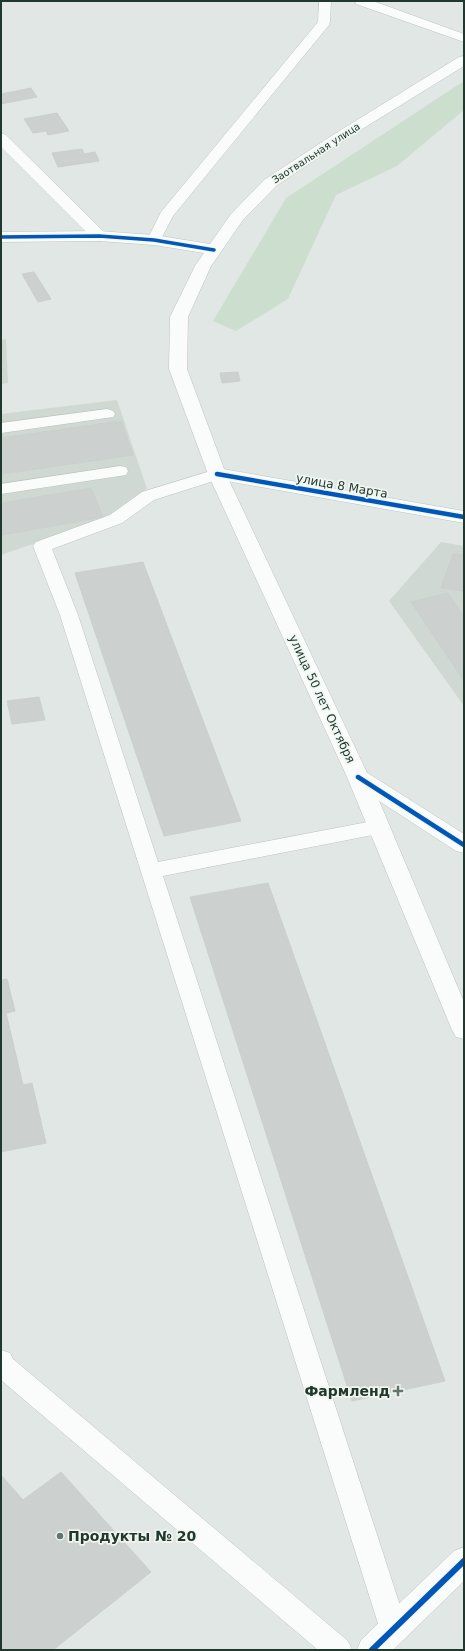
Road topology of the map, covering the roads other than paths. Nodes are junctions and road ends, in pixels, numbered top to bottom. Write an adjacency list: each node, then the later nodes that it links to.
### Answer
1 (325, 1): 8 (lane)
2 (361, 1): 3 (lane)
3 (464, 38)
4 (464, 60): 9 (main road, Заотвальная улица)
5 (1, 138): 6 (main road)
6 (99, 236): 7 (main road); 8 (main road)
7 (1, 237)
8 (154, 240): 9 (main road)
9 (214, 250): 10 (main road, Заотвальная улица)
10 (178, 369): 14 (main road, улица 50 лет Октября)
11 (106, 414): 12 (lane)
12 (1, 428)
13 (120, 471): 15 (lane)
14 (217, 474): 16 (main road, улица 8 Марта); 17 (main road, улица 50 лет Октября); 20 (lane)
15 (1, 489)
16 (464, 517)
17 (358, 777): 18 (main road, улица 50 лет Октября); 19 (main road)
18 (378, 827): 20 (lane); 21 (main road, улица 50 лет Октября)
19 (464, 845)
20 (151, 871): 24 (lane)
21 (464, 1030)
22 (2, 1366): 25 (lane)
23 (464, 1560): 24 (main road)
24 (384, 1643)
25 (338, 1650)

